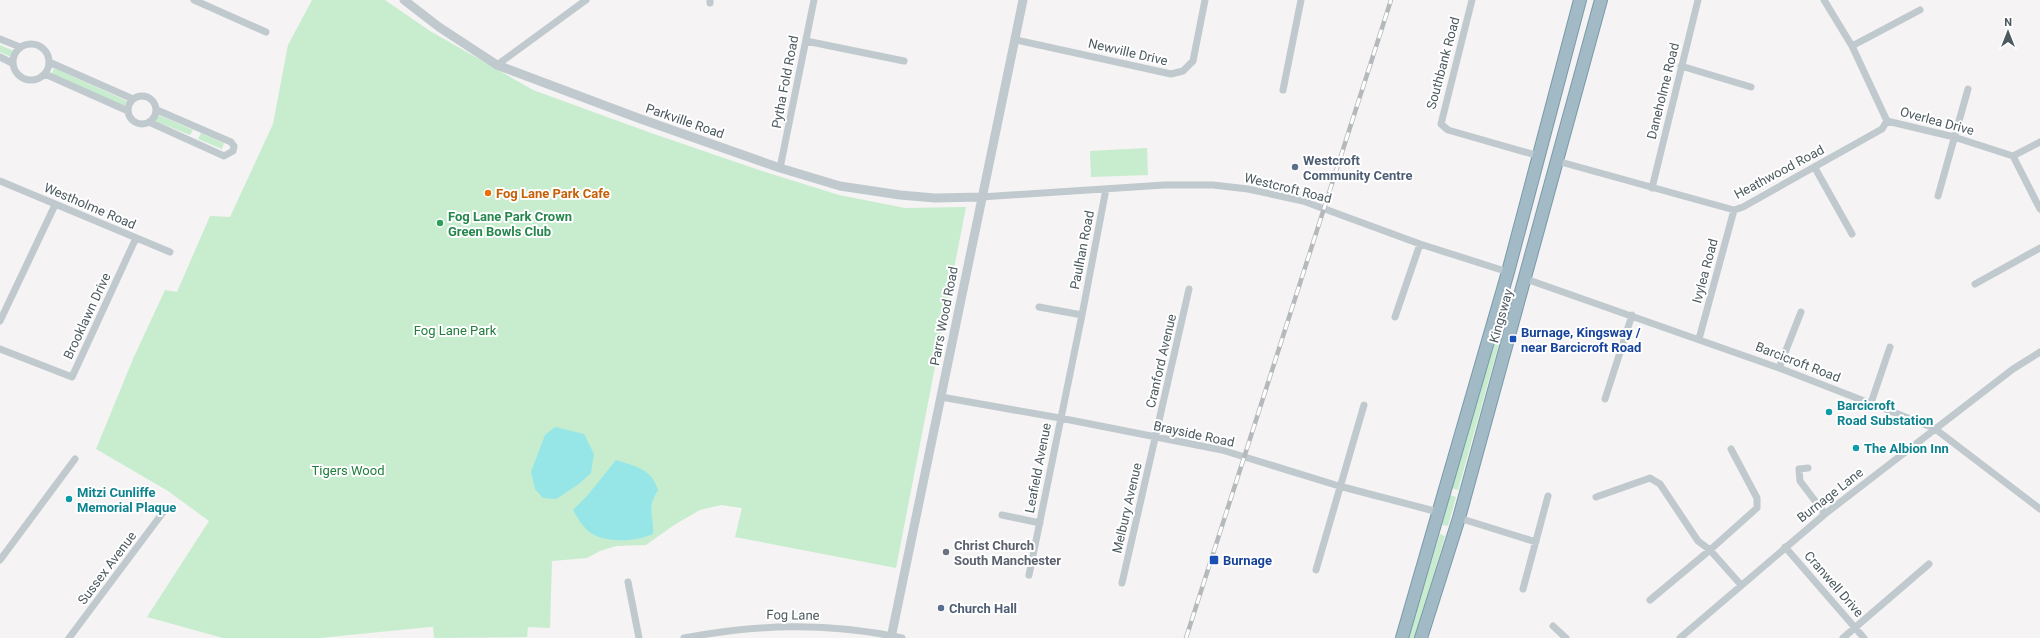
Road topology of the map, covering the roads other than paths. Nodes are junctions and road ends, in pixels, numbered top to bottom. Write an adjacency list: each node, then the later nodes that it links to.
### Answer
1 (194, 0): 14 (street)
2 (404, 0): 24 (street, Parkville Road)
3 (586, 0): 24 (street)
4 (814, 0): 17 (street, Pytha Fold Road)
5 (1024, 0): 16 (street, Parrs Wood Road)
6 (1205, 0): 16 (street, Newville Drive)
7 (1301, 0): 29 (street)
8 (1472, 0): 37 (street, Southbank Road)
9 (1580, 0): 37 (highway, Kingsway)
10 (1601, 0): 39 (highway, Kingsway)
11 (1698, 0): 25 (street, Daneholme Road)
12 (1824, 0): 18 (street, Overlea Drive)
13 (1920, 10): 18 (street)
14 (266, 32)
15 (0, 38): 19 (street)
16 (1016, 40): 46 (street, Parrs Wood Road)
17 (806, 41): 21 (street); 40 (street, Pytha Fold Road)
18 (1852, 46): 33 (street, Overlea Drive)
19 (20, 47): 22 (street); 23 (street)
20 (0, 57): 23 (street)
21 (904, 61)
22 (49, 62): 26 (street); 30 (street)
23 (12, 63): 26 (street)
24 (497, 65): 40 (street, Parkville Road)
25 (1681, 66): 27 (street); 43 (street, Daneholme Road)
26 (45, 74): 32 (street)
27 (1751, 87)
28 (1968, 89): 35 (street)
29 (1283, 90)
30 (133, 99): 31 (street); 32 (street)
31 (157, 110): 34 (street); 34 (street)
32 (128, 111): 34 (street)
33 (1887, 120): 35 (street, Overlea Drive); 41 (street, Heathwood Road)
34 (149, 122)
35 (1954, 137): 38 (street, Overlea Drive); 45 (street)
36 (2040, 142): 38 (street)
37 (1539, 156): 55 (highway, Kingsway)
38 (2013, 156): 48 (street)
39 (1558, 161): 43 (street, Heathwood Road); 56 (highway, Kingsway)
40 (780, 168): 46 (street, Parkville Road)
41 (1815, 168): 49 (street, Heathwood Road); 50 (street)
42 (0, 181): 47 (street, Westholme Road)
43 (1652, 188): 49 (street, Heathwood Road)
44 (1106, 189): 46 (street, Westcroft Road); 52 (street, Westcroft Road); 61 (street, Paulhan Road)
45 (1938, 196)
46 (981, 197): 70 (street, Parrs Wood Road)
47 (55, 205): 51 (street, Westholme Road); 64 (street)
48 (2040, 209)
49 (1734, 210): 65 (street, Ivylea Road)
50 (1852, 234)
51 (136, 238): 54 (street, Westholme Road); 67 (street, Brooklawn Drive)
52 (1420, 244): 55 (street, Westcroft Road); 63 (street)
53 (2040, 248): 57 (street)
54 (170, 252)
55 (1508, 272): 85 (highway, Kingsway)
56 (1526, 279): 62 (street, Barcicroft Road); 88 (highway, Kingsway)
57 (1975, 284)
58 (1189, 289): 76 (street, Cranford Avenue)
59 (1039, 307): 61 (street)
60 (1801, 312): 69 (street)
61 (1082, 315): 74 (street, Paulhan Road)
62 (1632, 315): 65 (street, Barcicroft Road); 71 (street)
63 (1395, 317)
64 (0, 321)
65 (1699, 339): 69 (street, Barcicroft Road)
66 (1890, 347): 72 (street)
67 (0, 349)
68 (2040, 352): 75 (street, Burnage Lane)
69 (1780, 368): 72 (street, Barcicroft Road)
70 (941, 397): 74 (street, Brayside Road); 105 (street, Parrs Wood Road)
71 (1605, 398)
72 (1871, 403): 75 (street, Barcicroft Road)
73 (1364, 404): 80 (street)
74 (1060, 418): 76 (street, Brayside Road); 89 (street, Leafield Avenue)
75 (1934, 428): 83 (street, Barcicroft Road); 86 (street, Burnage Lane)
76 (1156, 438): 80 (street, Brayside Road); 98 (street, Melbury Avenue)
77 (1731, 449): 92 (street)
78 (75, 459): 93 (street)
79 (1808, 468): 86 (street)
80 (1340, 486): 85 (street, Brayside Road); 95 (street)
81 (1548, 496): 90 (street)
82 (1596, 498): 92 (street)
83 (2040, 510)
84 (164, 511): 106 (street, Sussex Avenue)
85 (1438, 512): 110 (highway, Kingsway)
86 (1825, 514): 91 (street, Burnage Lane)
87 (1002, 515): 89 (street, Leafield Avenue)
88 (1459, 518): 90 (street); 111 (highway, Kingsway)
89 (1040, 523): 96 (street, Leafield Avenue)
90 (1536, 542): 100 (street)
91 (1785, 547): 99 (street, Burnage Lane); 103 (street, Cranwell Drive)
92 (1710, 550): 99 (street); 101 (street)
93 (0, 560)
94 (1929, 564): 103 (street)
95 (1316, 570)
96 (1029, 575)
97 (628, 582): 107 (street)
98 (1122, 583)
99 (1741, 585): 113 (street, Burnage Lane)
100 (1523, 589)
101 (1650, 600)
102 (1553, 626): 112 (street)
103 (1855, 627): 114 (street); 115 (street, Cranwell Drive)
104 (718, 635): 105 (street, Fog Lane); 108 (street, Fog Lane)
105 (891, 637): 109 (street, Fog Lane)
106 (70, 638)
107 (639, 638)
108 (684, 638)
109 (902, 638)
110 (1402, 638)
111 (1421, 638)
112 (1566, 638)
113 (1680, 638)
114 (1843, 638)
115 (1864, 638)

